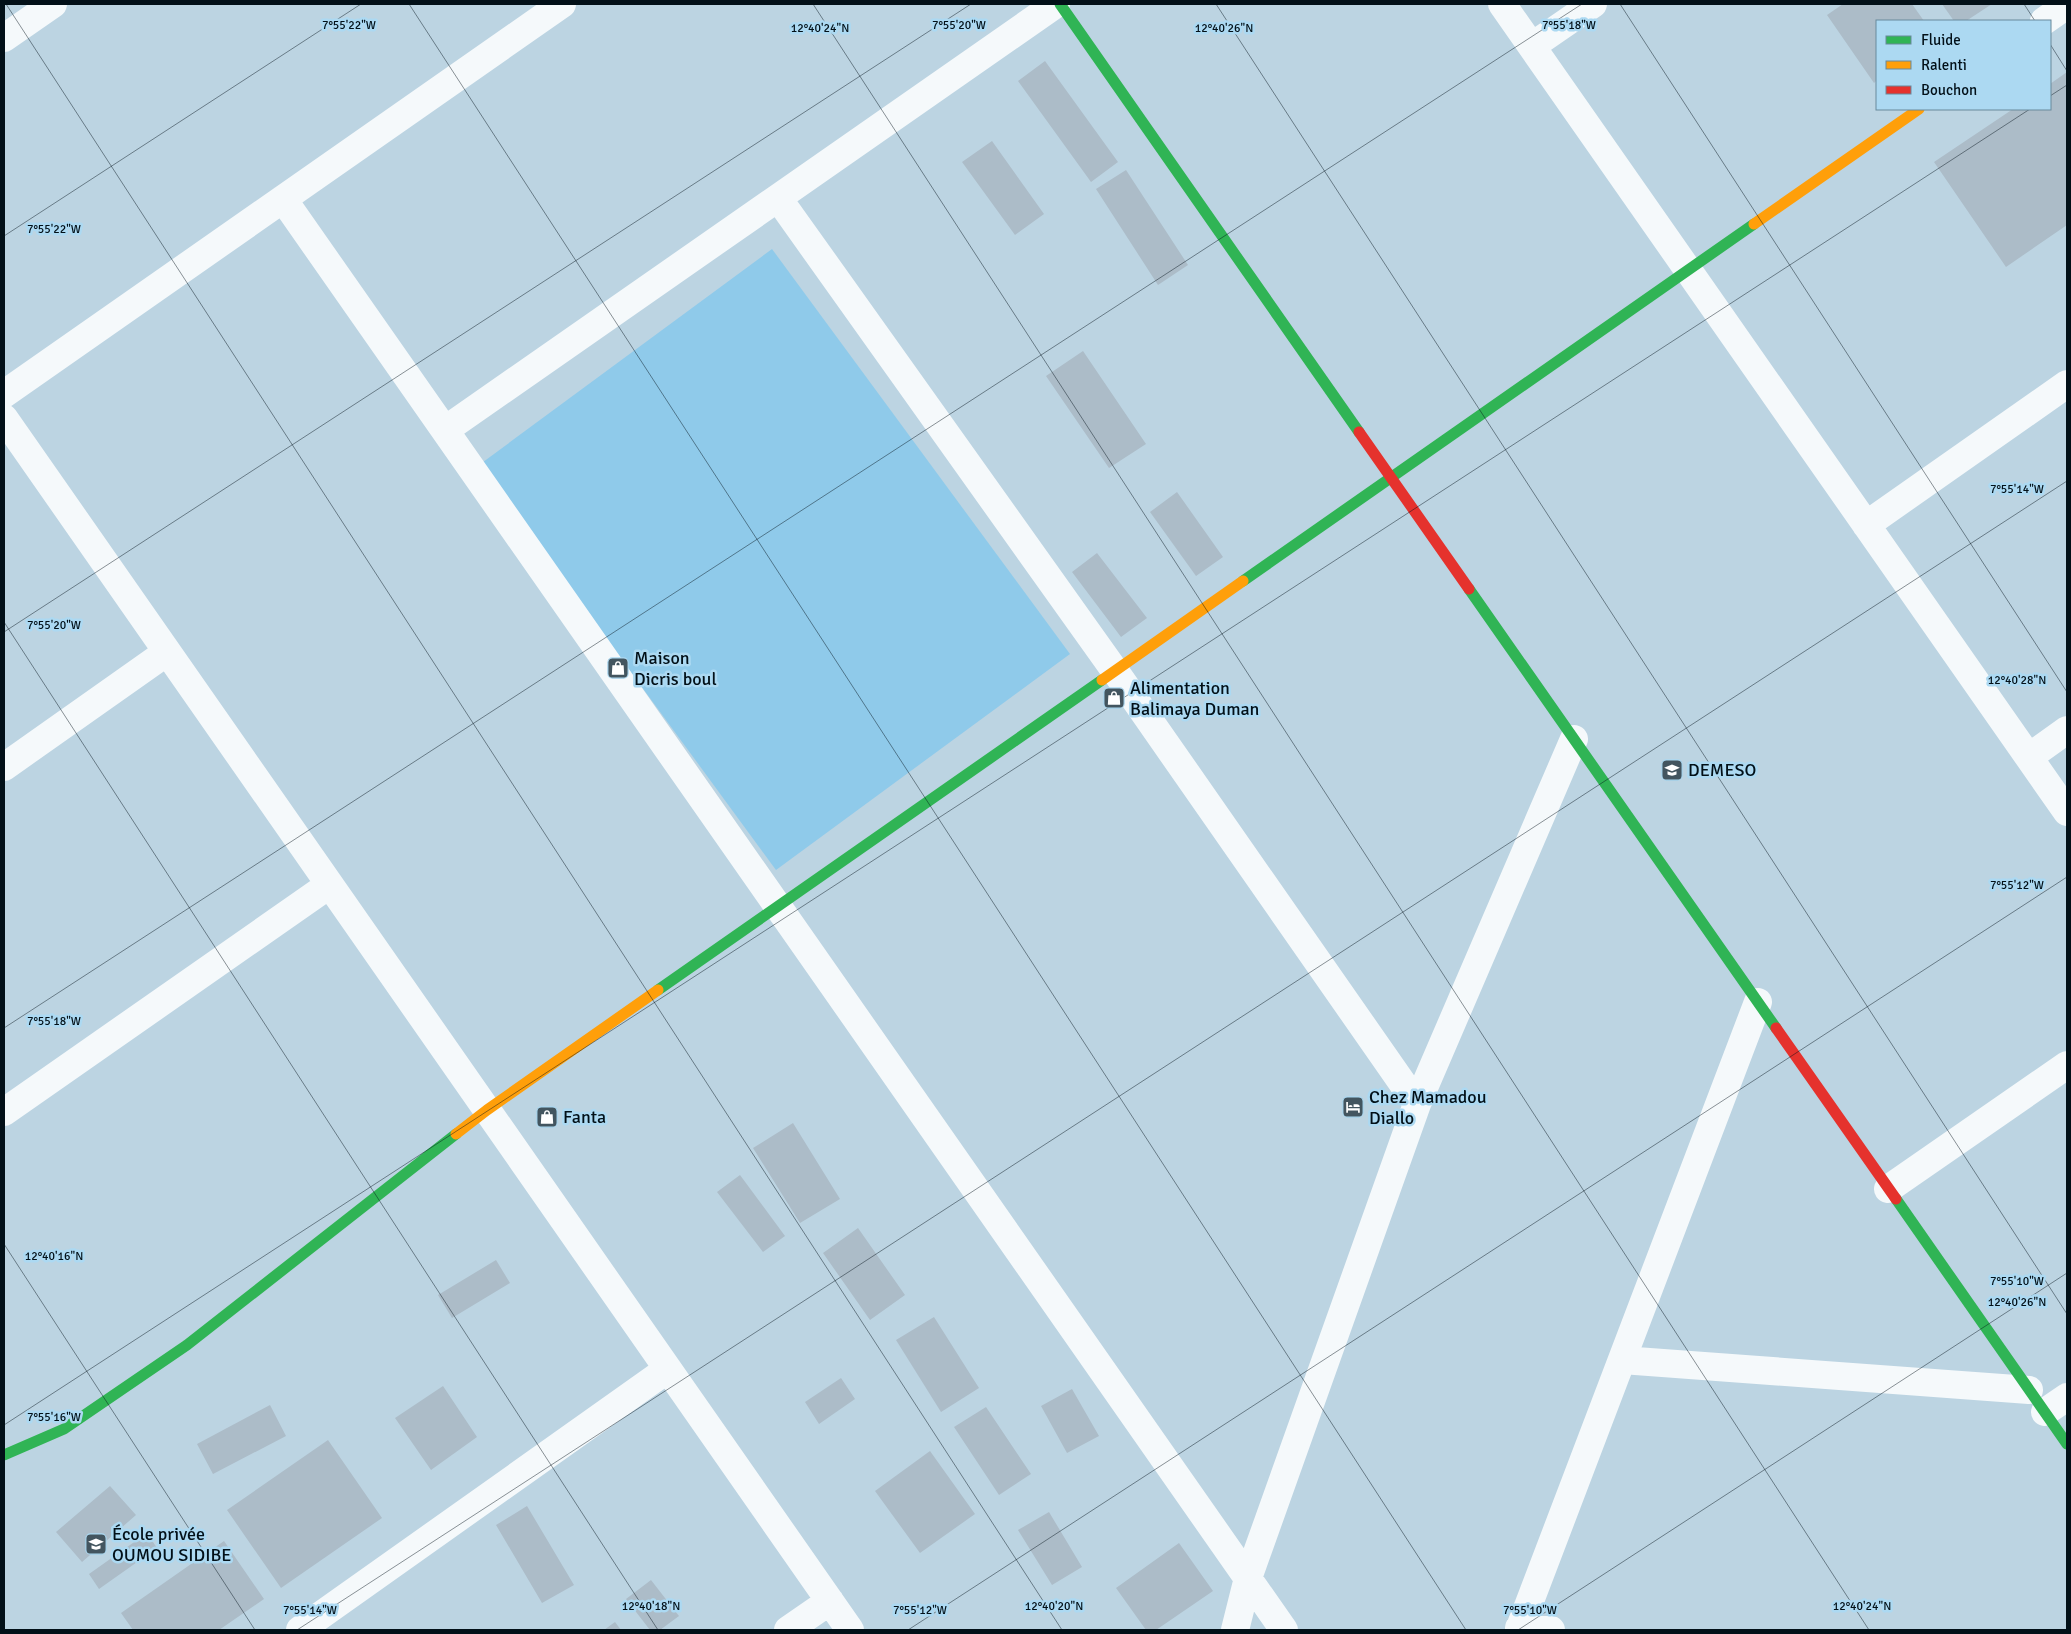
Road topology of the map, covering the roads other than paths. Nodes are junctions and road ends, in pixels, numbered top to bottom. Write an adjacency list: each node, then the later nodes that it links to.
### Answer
1 (52, 4): 9 (street)
2 (562, 4): 13 (street)
3 (1056, 4): 12 (street)
4 (1060, 4): 19 (street)
5 (1502, 4): 10 (street)
6 (1593, 4): 10 (street)
7 (2067, 5): 8 (street)
8 (2045, 20)
9 (4, 38)
10 (1532, 46): 14 (street)
11 (1918, 110): 14 (street)
12 (778, 198): 18 (street); 22 (street)
13 (283, 199): 16 (street); 18 (street)
14 (1688, 270): 19 (street); 20 (street)
15 (2067, 384): 20 (street)
16 (4, 394)
17 (4, 418): 21 (street)
18 (445, 430): 29 (street)
19 (1391, 477): 22 (street); 24 (street)
20 (1866, 525): 25 (street)
21 (167, 652): 26 (street); 28 (street)
22 (1115, 671): 29 (street); 32 (street)
23 (2067, 730): 25 (street)
24 (1574, 739): 30 (street); 32 (street)
25 (2029, 757): 27 (street)
26 (4, 767)
27 (2067, 812)
28 (329, 885): 33 (street); 34 (street)
29 (778, 906): 33 (street); 43 (street)
30 (1758, 1002): 35 (street); 36 (street)
31 (2067, 1065): 35 (street)
32 (1417, 1104): 43 (street)
33 (487, 1110): 37 (street); 42 (street)
34 (4, 1112)
35 (1888, 1189): 38 (street)
36 (1622, 1360): 38 (street); 45 (street)
37 (668, 1369): 44 (street); 46 (street)
38 (2029, 1390): 40 (street)
39 (2067, 1397): 40 (street)
40 (2045, 1412): 41 (street)
41 (2067, 1444)
42 (4, 1454)
43 (1248, 1578): 49 (street); 50 (street)
44 (830, 1601): 47 (street); 48 (street)
45 (1519, 1629): 51 (street)
46 (300, 1630)
47 (788, 1630)
48 (850, 1630)
49 (1235, 1630)
50 (1284, 1630)
51 (1551, 1630)

